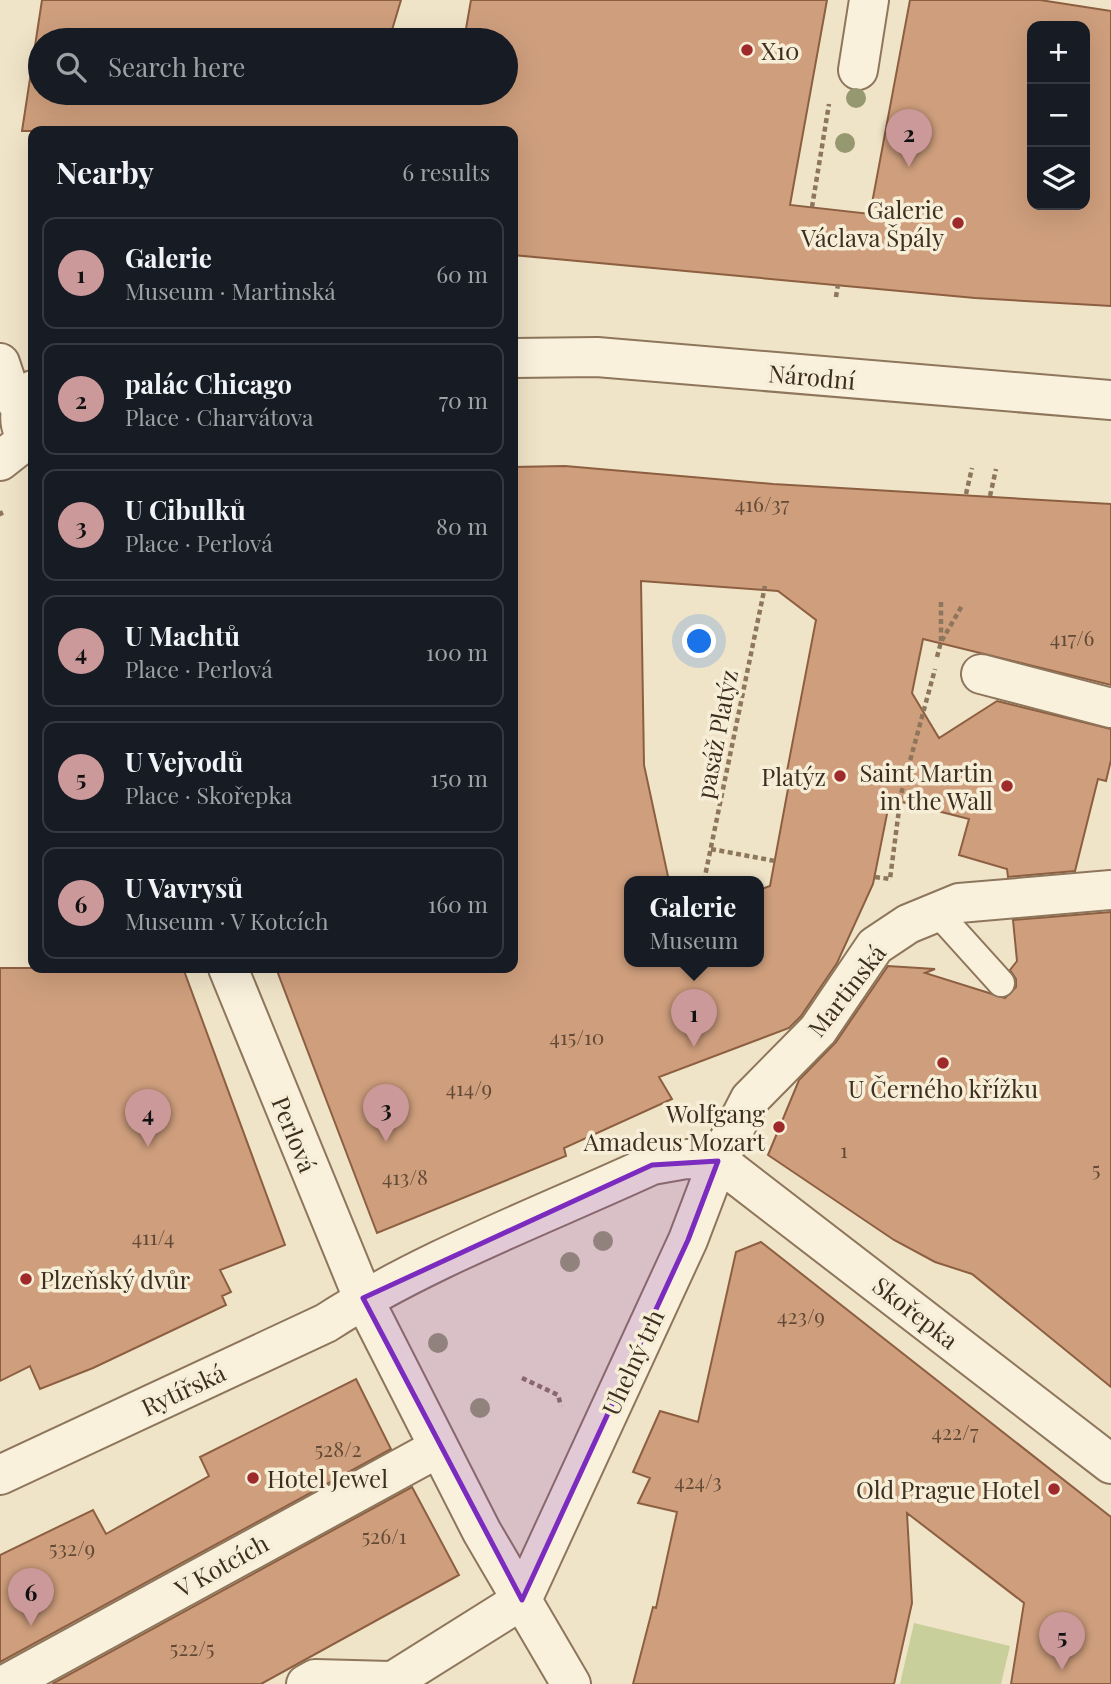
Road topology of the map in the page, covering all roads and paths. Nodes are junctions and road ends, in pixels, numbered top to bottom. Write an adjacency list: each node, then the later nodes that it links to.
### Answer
1 (869, 0): 2 (street)
2 (844, 81): 3 (path)
3 (812, 207)
4 (838, 284): 5 (path)
5 (836, 297)
6 (518, 358): 8 (street, Národní)
7 (0, 362): 9 (street)
8 (1111, 400)
9 (23, 429)
10 (972, 468): 12 (path)
11 (996, 468): 13 (path)
12 (966, 494)
13 (990, 496)
14 (765, 586): 20 (path, pasáž Platýz)
15 (941, 601): 17 (path)
16 (963, 604): 17 (path)
17 (941, 642): 23 (path)
18 (981, 674): 19 (street)
19 (1111, 708)
20 (711, 849): 21 (path); 22 (path, pasáž Platýz)
21 (775, 861)
22 (706, 876)
23 (875, 877)
24 (1111, 890): 25 (street, Martinská)
25 (936, 911): 27 (lane); 28 (street, Martinská)
26 (230, 973): 29 (street, Perlová)
27 (1000, 984)
28 (718, 1161): 29 (street); 33 (street, Skořepka); 35 (street, Uhelný trh)
29 (363, 1298): 32 (street); 34 (street, Rytířská)
30 (522, 1378): 31 (path)
31 (562, 1409)
32 (438, 1448): 35 (street); 37 (street, V Kotcích)
33 (1111, 1464)
34 (0, 1475)
35 (522, 1601): 36 (street); 39 (street)
36 (389, 1683): 38 (street)
37 (6, 1684)
38 (306, 1684)
39 (571, 1684)

